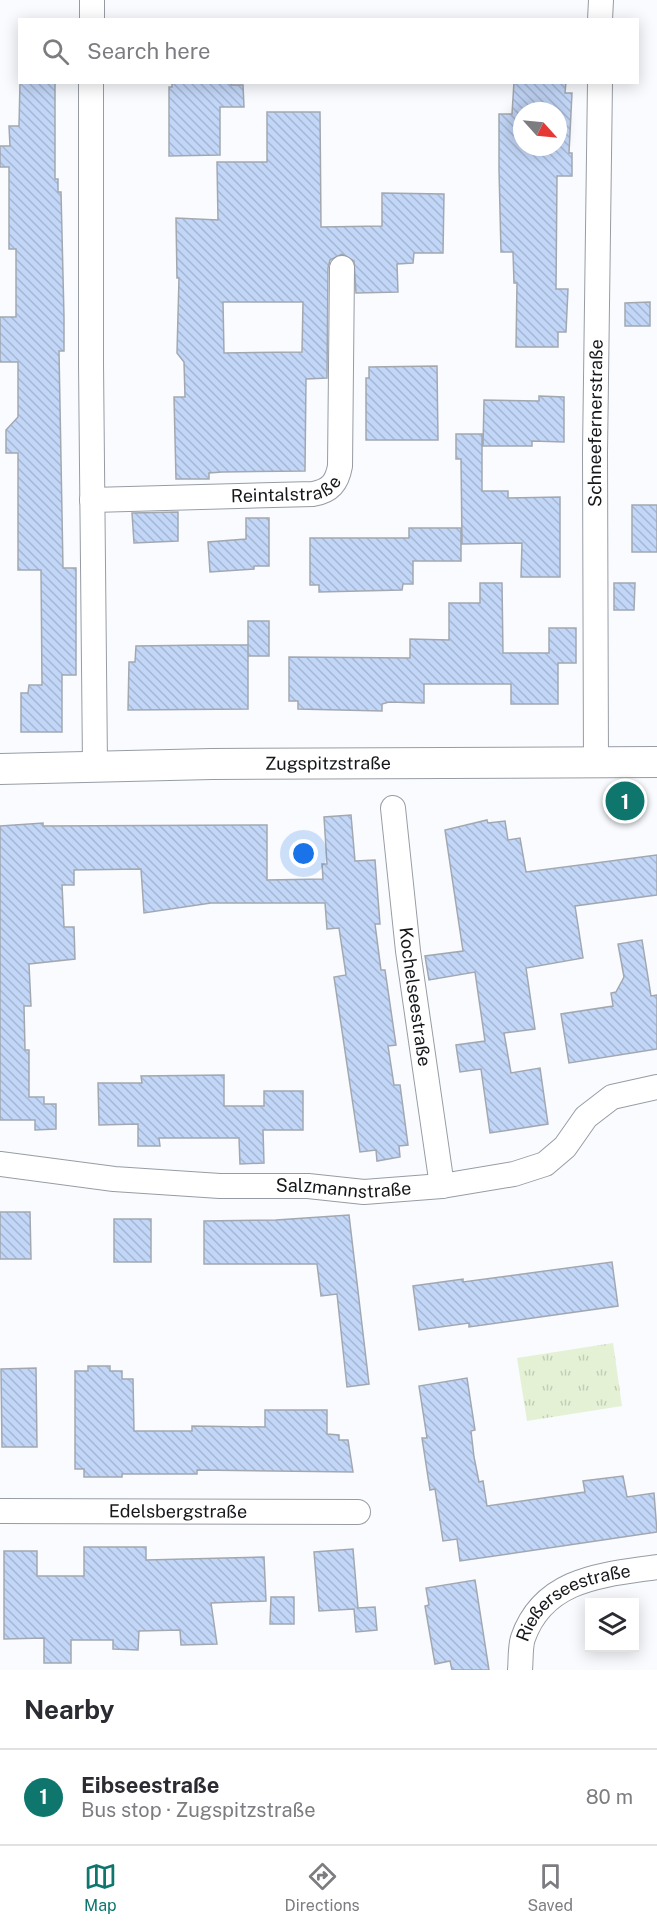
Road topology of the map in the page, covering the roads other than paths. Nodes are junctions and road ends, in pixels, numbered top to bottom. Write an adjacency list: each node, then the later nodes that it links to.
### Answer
1 (92, 0): 3 (street)
2 (601, 0): 4 (street)
3 (92, 18)
4 (600, 18)
5 (91, 84): 8 (street)
6 (600, 84): 10 (street, Schneefernerstraße)
7 (342, 268): 8 (street, Reintalstraße)
8 (92, 500): 11 (street)
9 (657, 762): 10 (street, Zugspitzstraße)
10 (596, 763): 11 (street, Zugspitzstraße)
11 (96, 766): 12 (street, Zugspitzstraße)
12 (0, 769)
13 (393, 808): 16 (street, Kochelseestraße)
14 (657, 1087): 16 (street, Salzmannstraße)
15 (0, 1164): 16 (street, Salzmannstraße)
16 (442, 1186)
17 (0, 1511): 18 (street, Edelsbergstraße)
18 (358, 1512)
19 (657, 1567): 20 (street, Rießerseestraße)
20 (520, 1670)

